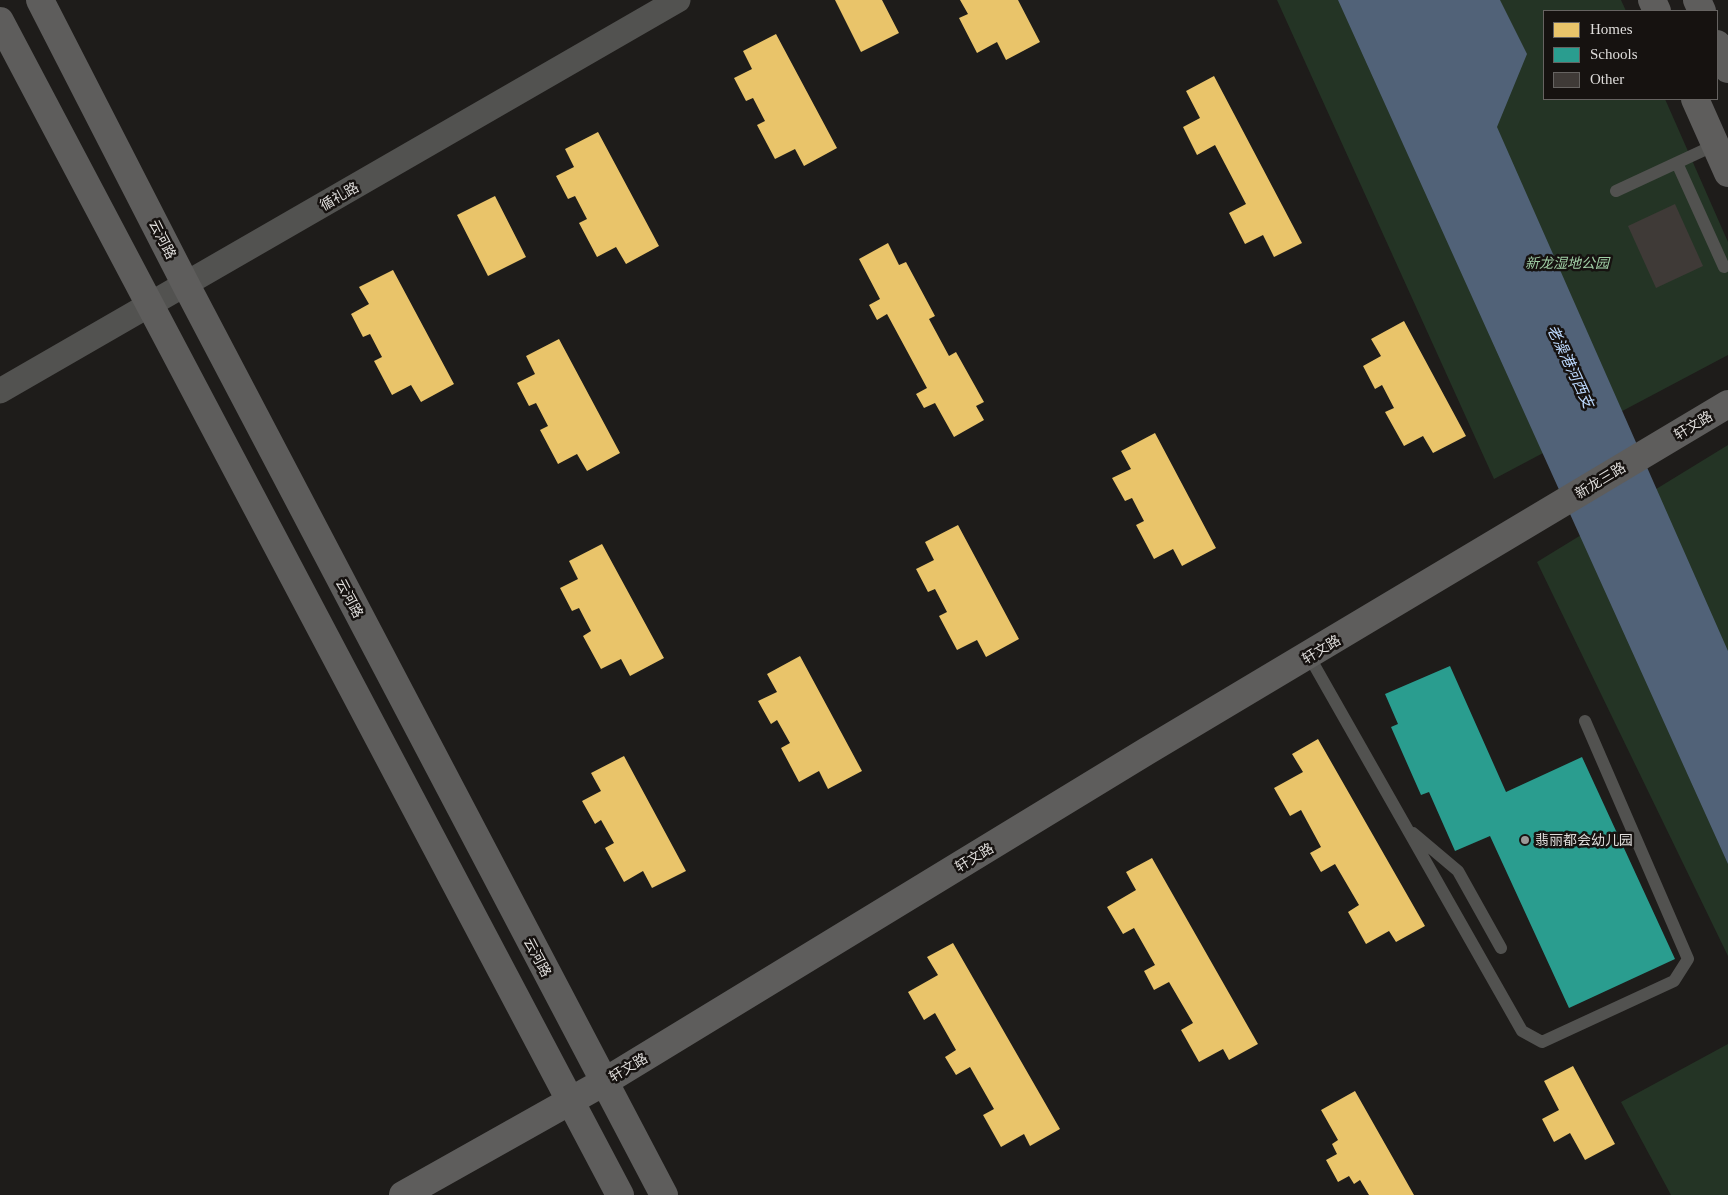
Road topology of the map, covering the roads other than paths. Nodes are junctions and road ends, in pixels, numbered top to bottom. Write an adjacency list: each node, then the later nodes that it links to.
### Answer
1 (40, 0): 12 (street, 云河路)
2 (678, 0): 12 (street, 循礼路)
3 (0, 21): 13 (street)
4 (1718, 46): 5 (street)
5 (1728, 69)
6 (1695, 100): 7 (street)
7 (1715, 145): 8 (lane); 9 (street)
8 (1677, 163): 10 (lane); 11 (lane)
9 (1728, 173)
10 (1616, 191)
11 (1724, 267)
12 (186, 284): 13 (street, 循礼路); 22 (street, 云河路)
13 (150, 304): 14 (street, 循礼路); 23 (street)
14 (0, 391)
15 (1728, 404): 16 (street, 轩文路)
16 (1658, 446): 17 (street, 新龙三路)
17 (1542, 514): 18 (street, 轩文路)
18 (1309, 656): 20 (lane); 22 (street, 轩文路)
19 (1585, 721): 20 (lane)
20 (1407, 828): 21 (lane)
21 (1501, 948)
22 (604, 1082): 23 (street, 轩文路); 26 (street, 云河路)
23 (570, 1100): 24 (street, 轩文路); 25 (street)
24 (403, 1195)
25 (620, 1195)
26 (664, 1195)

